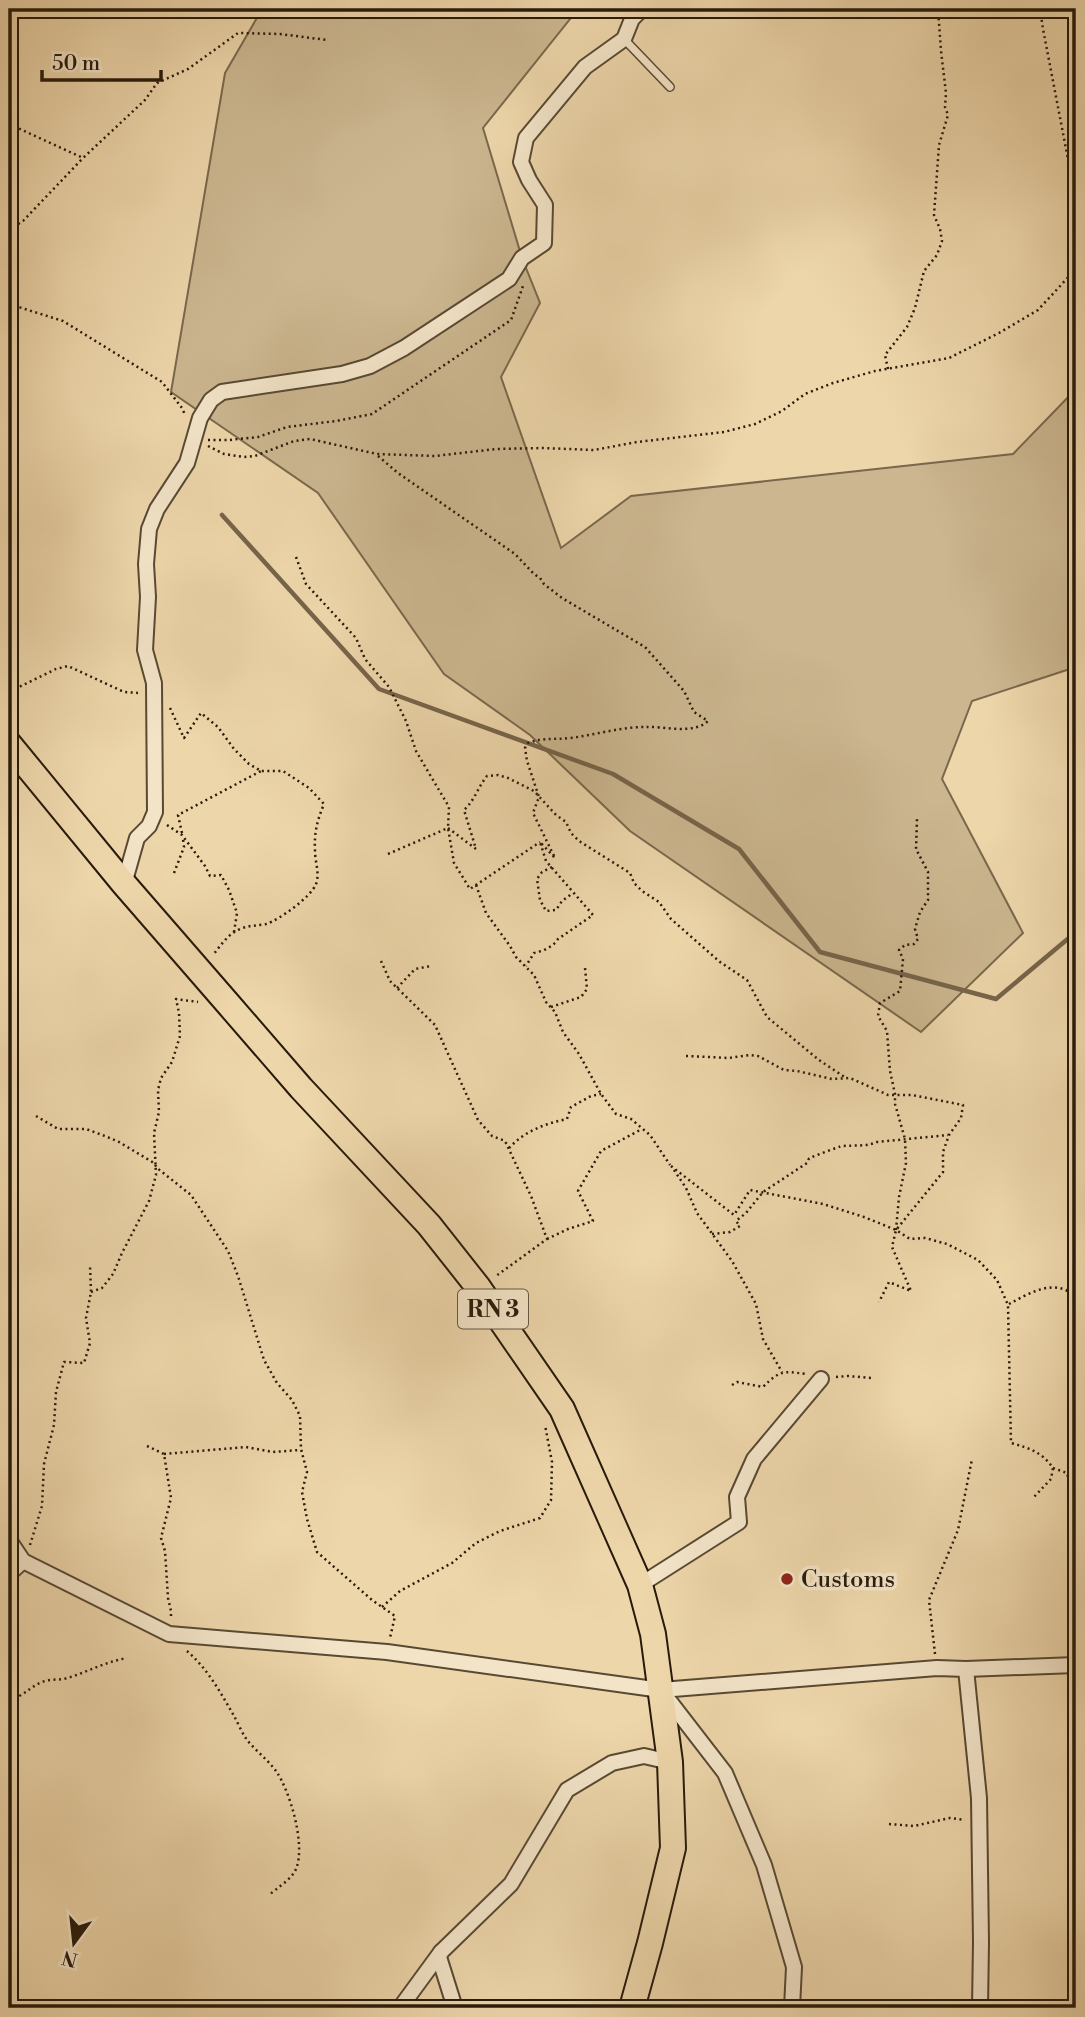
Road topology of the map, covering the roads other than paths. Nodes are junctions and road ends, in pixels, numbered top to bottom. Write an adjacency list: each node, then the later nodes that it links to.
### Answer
1 (642, 9): 2 (street)
2 (624, 39): 3 (lane); 5 (street)
3 (670, 87)
4 (9, 744): 5 (highway, RN 3)
5 (124, 884): 10 (highway, RN 3)
6 (821, 1379): 10 (street)
7 (9, 1540): 8 (street)
8 (23, 1561): 9 (street); 13 (street)
9 (9, 1574)
10 (640, 1585): 13 (highway, RN 3)
11 (1076, 1665): 12 (street)
12 (966, 1669): 13 (street); 20 (street)
13 (661, 1690): 14 (highway, RN 3); 19 (street)
14 (670, 1762): 15 (street); 18 (highway, RN 3)
15 (441, 1952): 16 (street); 17 (street)
16 (400, 2008)
17 (455, 2008)
18 (632, 2008)
19 (792, 2008)
20 (979, 2008)

